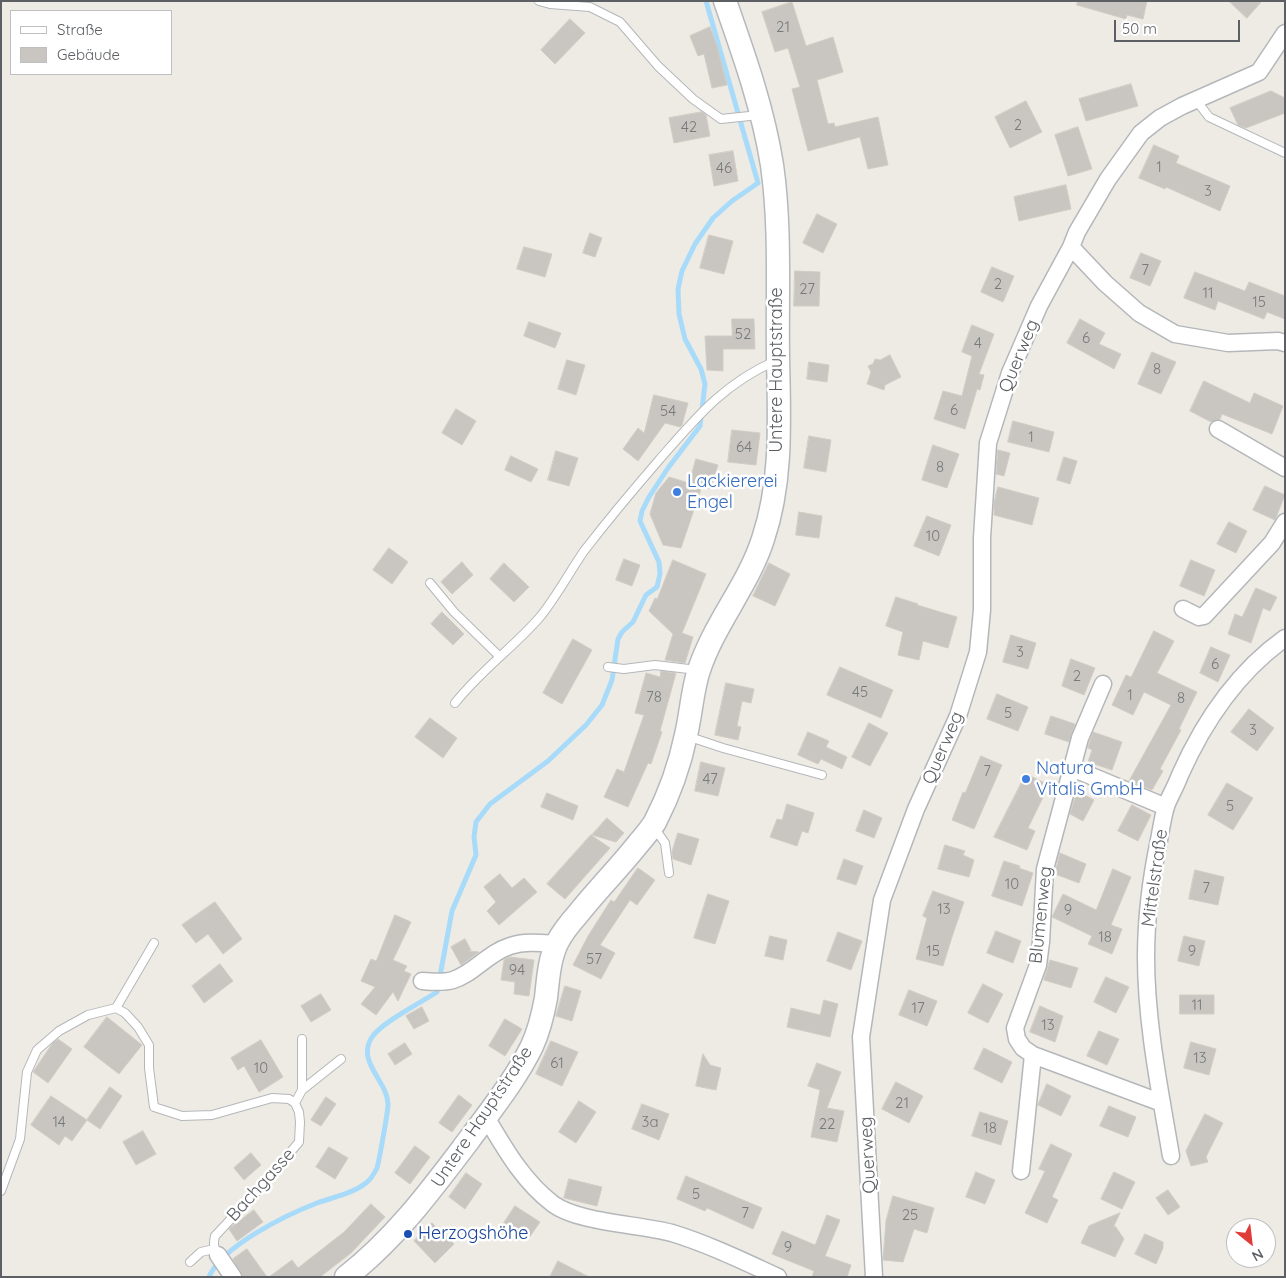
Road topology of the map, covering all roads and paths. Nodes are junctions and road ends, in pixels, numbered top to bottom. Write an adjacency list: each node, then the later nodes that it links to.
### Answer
1 (539, 1): 5 (lane)
2 (725, 1): 5 (street, Untere Hauptstraße)
3 (1285, 33): 4 (street, Querweg)
4 (1196, 100): 6 (lane); 7 (street, Querweg)
5 (756, 116): 9 (street, Untere Hauptstraße)
6 (1285, 153)
7 (1074, 240): 8 (street); 46 (street, Querweg)
8 (1285, 343)
9 (778, 360): 16 (lane); 18 (street, Untere Hauptstraße)
10 (1218, 429): 11 (street)
11 (1285, 468)
12 (1285, 522): 14 (street)
13 (430, 583): 16 (lane)
14 (1183, 609)
15 (1285, 638): 24 (street, Mittelstraße)
16 (499, 656): 20 (lane)
17 (608, 667): 18 (lane)
18 (699, 670): 21 (street, Untere Hauptstraße)
19 (1102, 684): 22 (street, Blumenweg)
20 (455, 703)
21 (686, 736): 23 (lane); 25 (street, Untere Hauptstraße)
22 (1072, 768): 24 (street); 32 (street, Blumenweg)
23 (822, 775)
24 (1166, 807): 36 (street, Mittelstraße)
25 (652, 826): 26 (lane); 28 (street, Untere Hauptstraße)
26 (670, 873)
27 (154, 943): 30 (lane)
28 (556, 944): 29 (street); 37 (street, Untere Hauptstraße)
29 (433, 982)
30 (116, 1008): 35 (lane); 40 (lane)
31 (302, 1040): 34 (lane)
32 (1033, 1055): 36 (street, Blumenweg); 39 (street)
33 (341, 1059): 34 (lane)
34 (302, 1090): 35 (lane)
35 (295, 1103): 41 (lane, Bachgasse)
36 (1162, 1103): 38 (street, Mittelstraße)
37 (486, 1117): 44 (street, Untere Hauptstraße); 45 (street)
38 (1171, 1156)
39 (1022, 1171)
40 (1, 1191)
41 (218, 1255): 42 (lane); 43 (street)
42 (190, 1262)
43 (232, 1277)
44 (346, 1277)
45 (778, 1277)
46 (874, 1277)

